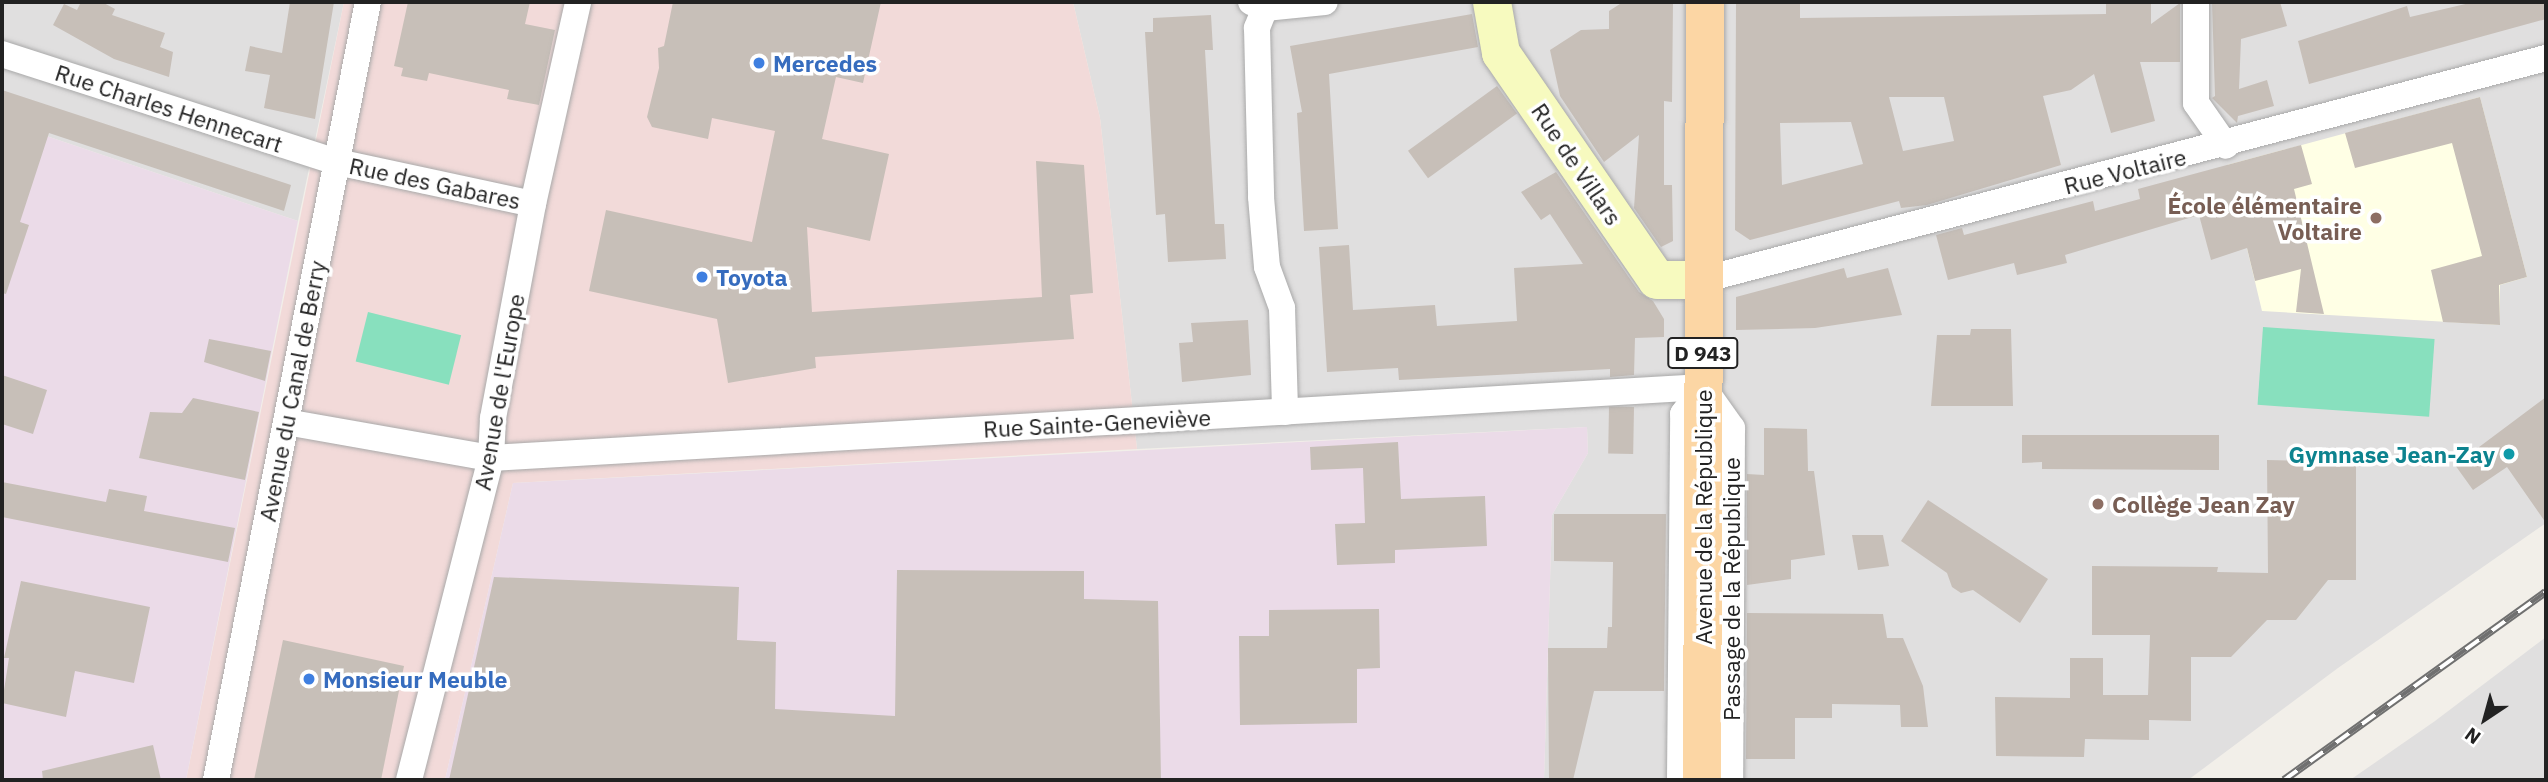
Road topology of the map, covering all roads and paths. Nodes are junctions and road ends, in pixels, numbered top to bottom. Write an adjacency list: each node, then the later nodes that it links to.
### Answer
1 (368, 2): 11 (street, Avenue du Canal de Berry)
2 (578, 2): 12 (street, Avenue de l'Europe)
3 (1325, 2): 7 (street)
4 (1492, 2): 13 (main road, Rue de Villars)
5 (1705, 2): 13 (main road, Avenue de la République / D 943)
6 (2196, 2): 10 (street)
7 (1258, 5): 15 (street)
8 (2, 54): 11 (street, Rue Charles Hennecart)
9 (2546, 58): 10 (street, Rue Voltaire)
10 (2226, 146): 13 (street, Rue Voltaire)
11 (337, 162): 12 (street, Rue des Gabares); 16 (street, Avenue du Canal de Berry)
12 (533, 204): 17 (street, Avenue de l'Europe)
13 (1702, 280): 14 (main road, Avenue de la République / D 943)
14 (1703, 387): 15 (street, Rue Sainte-Geneviève); 20 (street); 21 (main road, Avenue de la République / D 943); 22 (street, Passage de la République)
15 (1285, 412): 17 (street, Rue Sainte-Geneviève)
16 (286, 422): 17 (street, Rue Sainte-Geneviève); 18 (street, Avenue du Canal de Berry)
17 (491, 458): 19 (street, Avenue de l'Europe)
18 (216, 780)
19 (410, 780)
20 (1680, 780)
21 (1702, 780)
22 (1730, 780)

